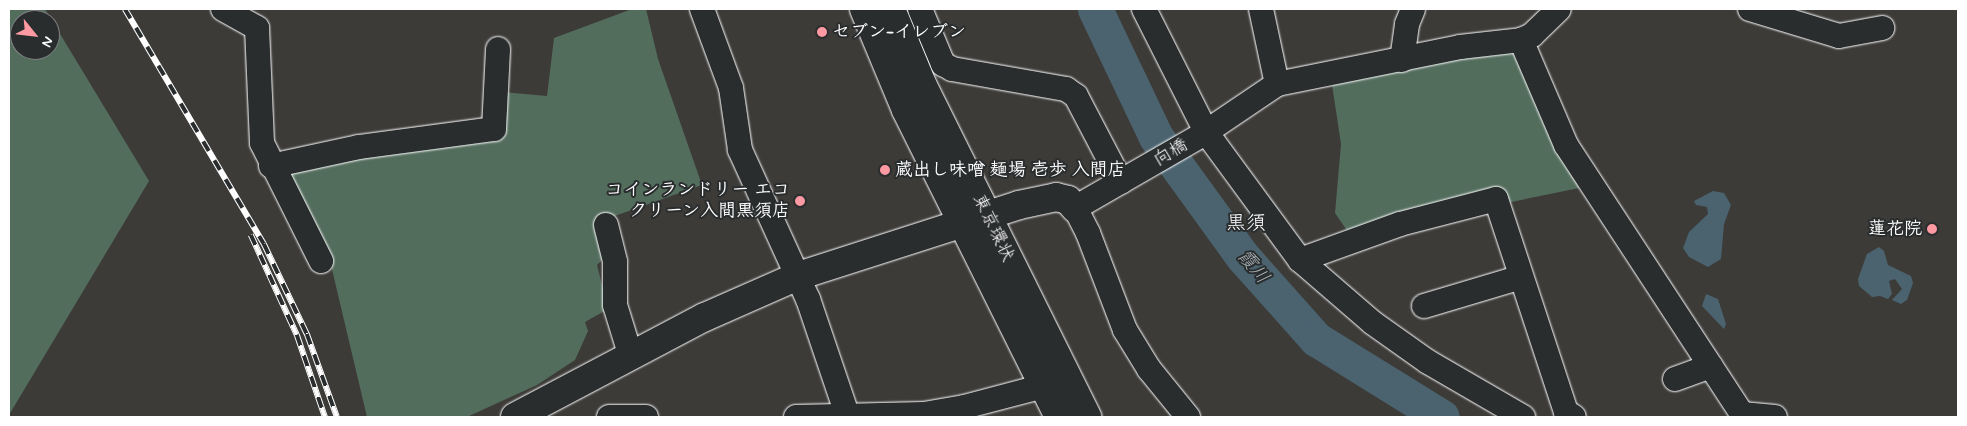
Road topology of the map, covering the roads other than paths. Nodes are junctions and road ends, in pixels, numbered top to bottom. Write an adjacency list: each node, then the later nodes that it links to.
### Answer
1 (222, 9): 17 (street)
2 (702, 9): 24 (street)
3 (864, 9): 20 (main road, 東京環状)
4 (891, 9): 20 (main road, 東京環状)
5 (920, 9): 18 (street)
6 (1144, 9): 16 (street)
7 (1261, 9): 15 (street)
8 (1412, 9): 14 (street)
9 (1560, 9): 12 (street)
10 (1750, 9): 11 (street)
11 (1882, 28)
12 (1521, 40): 14 (street); 28 (street)
13 (498, 49): 17 (street)
14 (1402, 60): 15 (street)
15 (1278, 84): 16 (street, 向橋)
16 (1203, 134): 18 (street, 向橋); 22 (street)
17 (271, 166): 23 (street)
18 (1121, 182): 19 (street, 向橋)
19 (1075, 208): 20 (main road); 39 (street)
20 (975, 220): 24 (main road); 30 (main road, 東京環状); 38 (main road, 東京環状)
21 (606, 225): 27 (street)
22 (1300, 260): 25 (street); 40 (street)
23 (321, 261)
24 (798, 276): 27 (main road); 31 (street)
25 (1521, 277): 26 (street); 41 (street)
26 (1424, 306)
27 (632, 357): 33 (main road)
28 (1711, 366): 29 (street); 32 (street)
29 (1675, 379)
30 (1044, 386): 31 (street); 37 (main road, 東京環状)
31 (847, 414): 36 (street)
32 (1743, 416): 42 (street)
33 (515, 417)
34 (609, 417): 35 (street)
35 (646, 417)
36 (796, 417)
37 (1059, 417)
38 (1087, 417)
39 (1188, 417)
40 (1523, 417)
41 (1574, 417)
42 (1775, 417)

